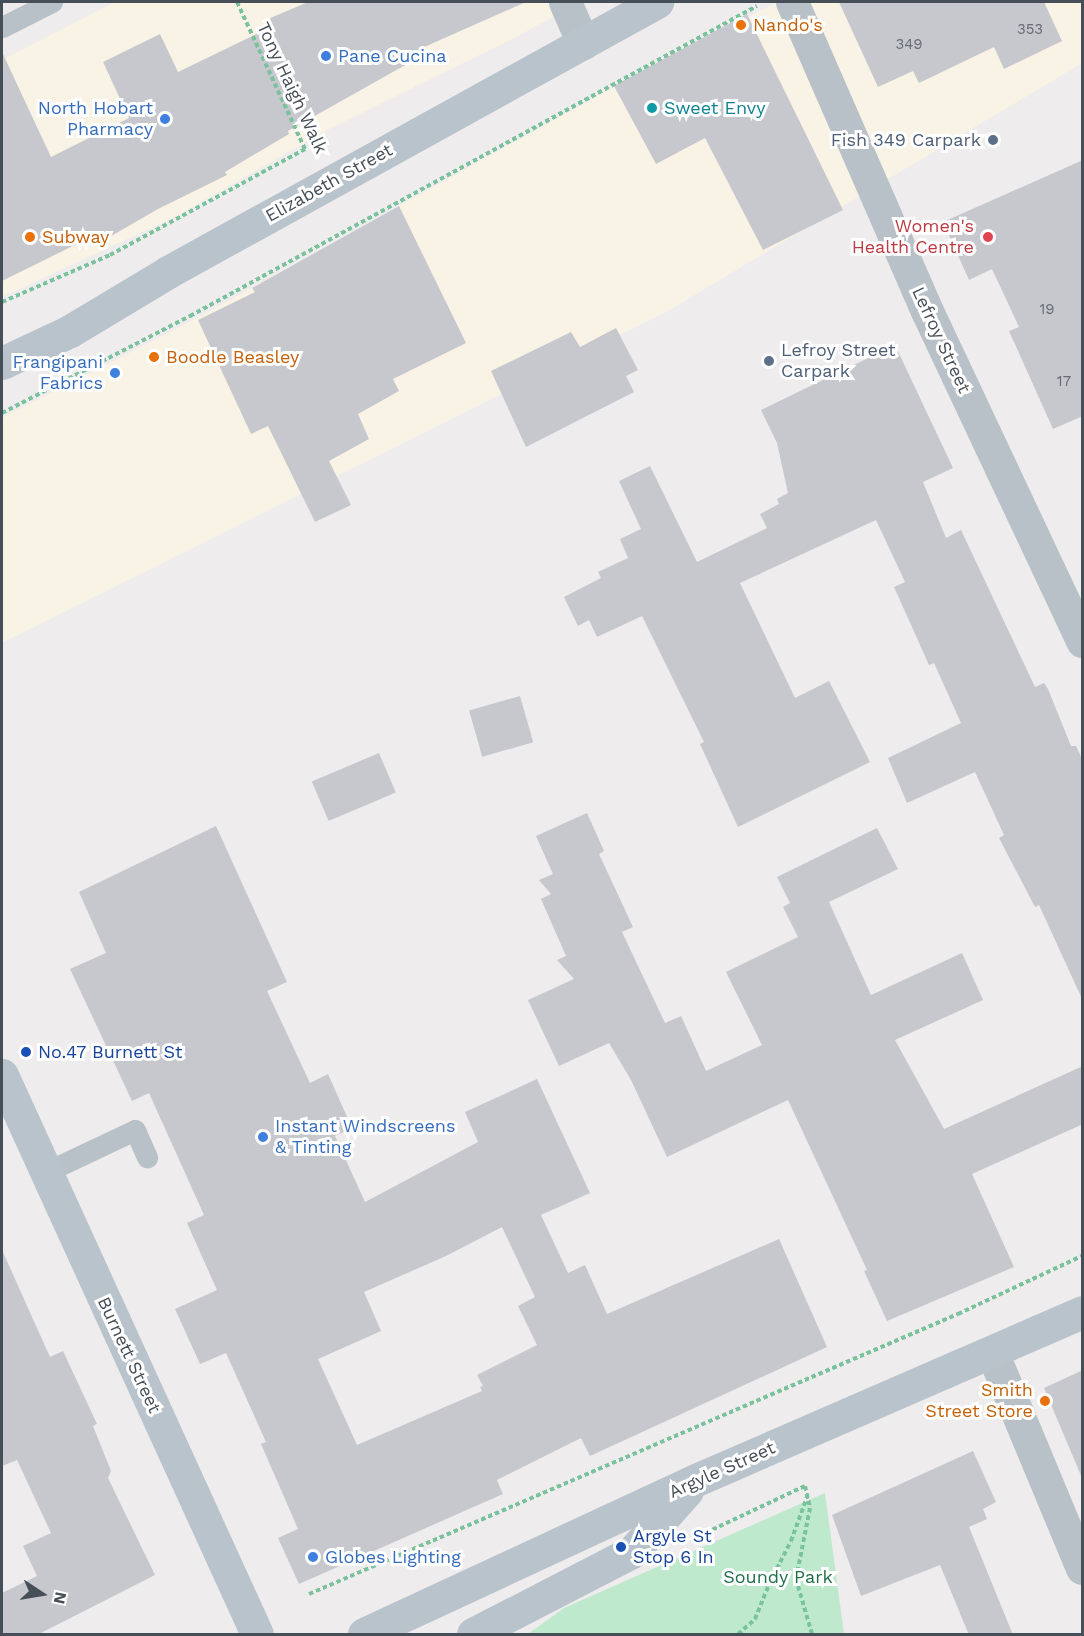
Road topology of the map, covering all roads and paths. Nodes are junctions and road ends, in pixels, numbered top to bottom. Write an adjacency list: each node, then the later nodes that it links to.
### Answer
1 (52, 2): 7 (lane)
2 (237, 2): 9 (path, Tony Haigh Walk)
3 (565, 2): 8 (street)
4 (657, 2): 8 (main road, Elizabeth Street)
5 (766, 2): 13 (path)
6 (792, 2): 14 (street, Lefroy Street)
7 (2, 27)
8 (583, 43): 10 (main road, Elizabeth Street)
9 (305, 149): 10 (path, Tony Haigh Walk); 11 (path)
10 (322, 186): 12 (main road, Elizabeth Street)
11 (2, 302)
12 (2, 363)
13 (2, 413)
14 (1083, 641)
15 (2, 1075): 17 (main road, Burnett Street)
16 (147, 1157): 17 (lane)
17 (46, 1172): 26 (main road, Burnett Street)
18 (1083, 1256): 25 (path)
19 (1083, 1312): 20 (main road, Argyle Street)
20 (992, 1352): 21 (main road, Argyle Street); 24 (street)
21 (696, 1480): 27 (main road, Argyle Street); 28 (main road)
22 (805, 1486): 23 (path)
23 (807, 1496): 29 (path); 30 (path)
24 (1083, 1568)
25 (309, 1594)
26 (257, 1635)
27 (364, 1635)
28 (473, 1635)
29 (738, 1635)
30 (812, 1635)

